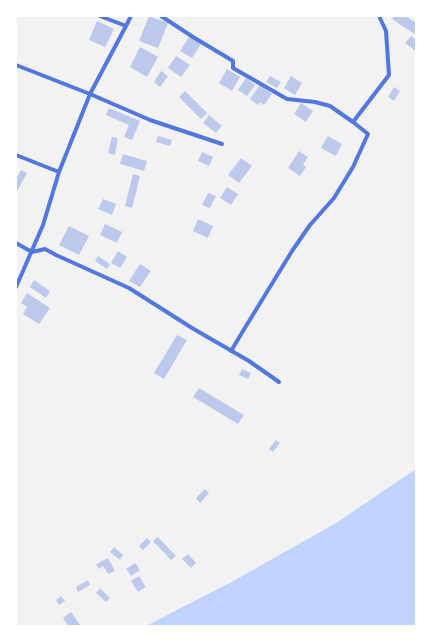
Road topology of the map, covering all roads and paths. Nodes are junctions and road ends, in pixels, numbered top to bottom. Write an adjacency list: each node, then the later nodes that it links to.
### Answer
1 (100, 16): 5 (street)
2 (131, 16): 5 (street)
3 (161, 16): 8 (street)
4 (379, 16): 8 (street)
5 (126, 26): 7 (street)
6 (16, 65): 7 (street)
7 (90, 94): 9 (street); 11 (street)
8 (353, 122): 15 (street)
9 (222, 144)
10 (16, 154): 11 (street)
11 (59, 172): 13 (street)
12 (16, 243): 13 (street)
13 (32, 252): 14 (street); 15 (street)
14 (16, 287)
15 (231, 351): 16 (street)
16 (279, 382)

